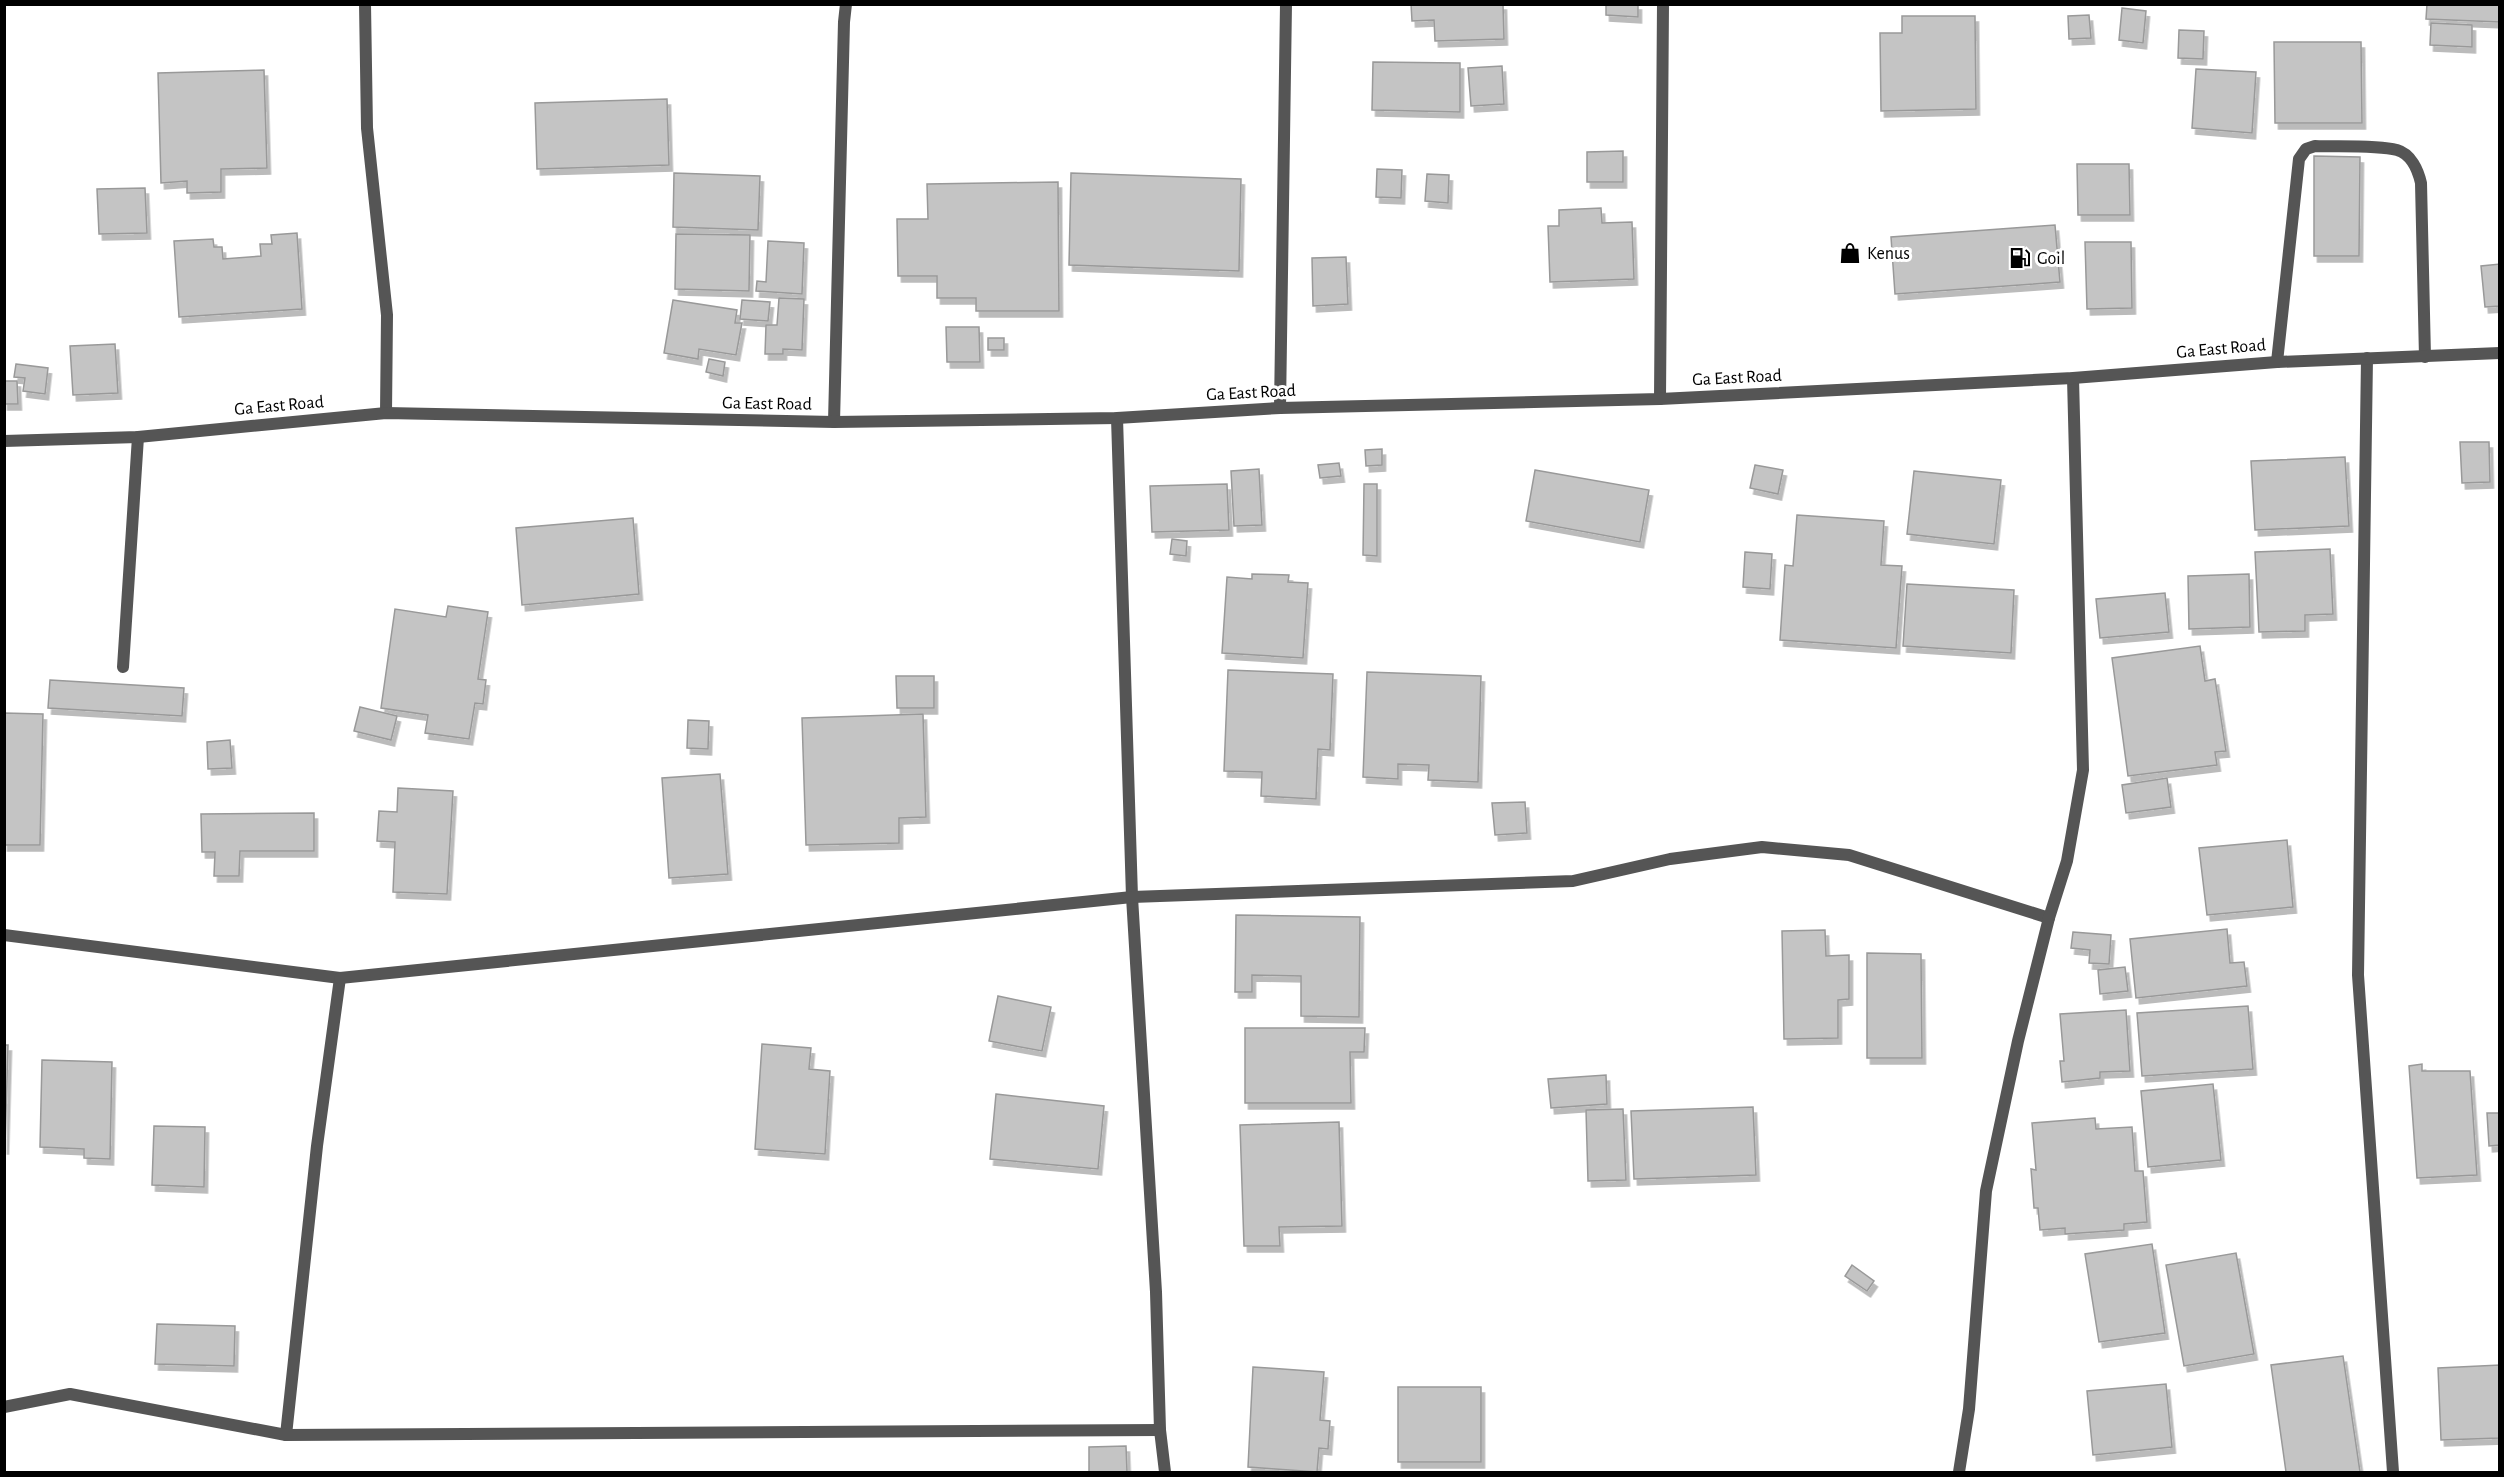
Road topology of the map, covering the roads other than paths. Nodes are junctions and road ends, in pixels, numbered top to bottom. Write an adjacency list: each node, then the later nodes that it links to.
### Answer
1 (365, 4): 12 (street)
2 (846, 4): 14 (street)
3 (1286, 4): 11 (street)
4 (1663, 4): 10 (street)
5 (2499, 353): 6 (street, Ga East Road)
6 (2425, 357): 7 (street, Ga East Road); 8 (street)
7 (2367, 358): 8 (street, Ga East Road); 27 (street)
8 (2277, 362): 9 (street, Ga East Road)
9 (2073, 378): 10 (street, Ga East Road); 19 (street)
10 (1660, 399): 11 (street, Ga East Road)
11 (1280, 408): 13 (street, Ga East Road)
12 (386, 413): 14 (street, Ga East Road); 15 (street, Ga East Road)
13 (1117, 418): 14 (street, Ga East Road); 18 (street)
14 (834, 422)
15 (138, 437): 16 (street, Ga East Road); 17 (street)
16 (4, 441)
17 (123, 667)
18 (1132, 897): 19 (street); 21 (street); 23 (street)
19 (2049, 918): 26 (street)
20 (4, 935): 21 (street)
21 (340, 978): 24 (street)
22 (4, 1407): 24 (street)
23 (1160, 1430): 24 (street); 25 (street)
24 (286, 1436)
25 (1165, 1473)
26 (1959, 1473)
27 (2393, 1473)

